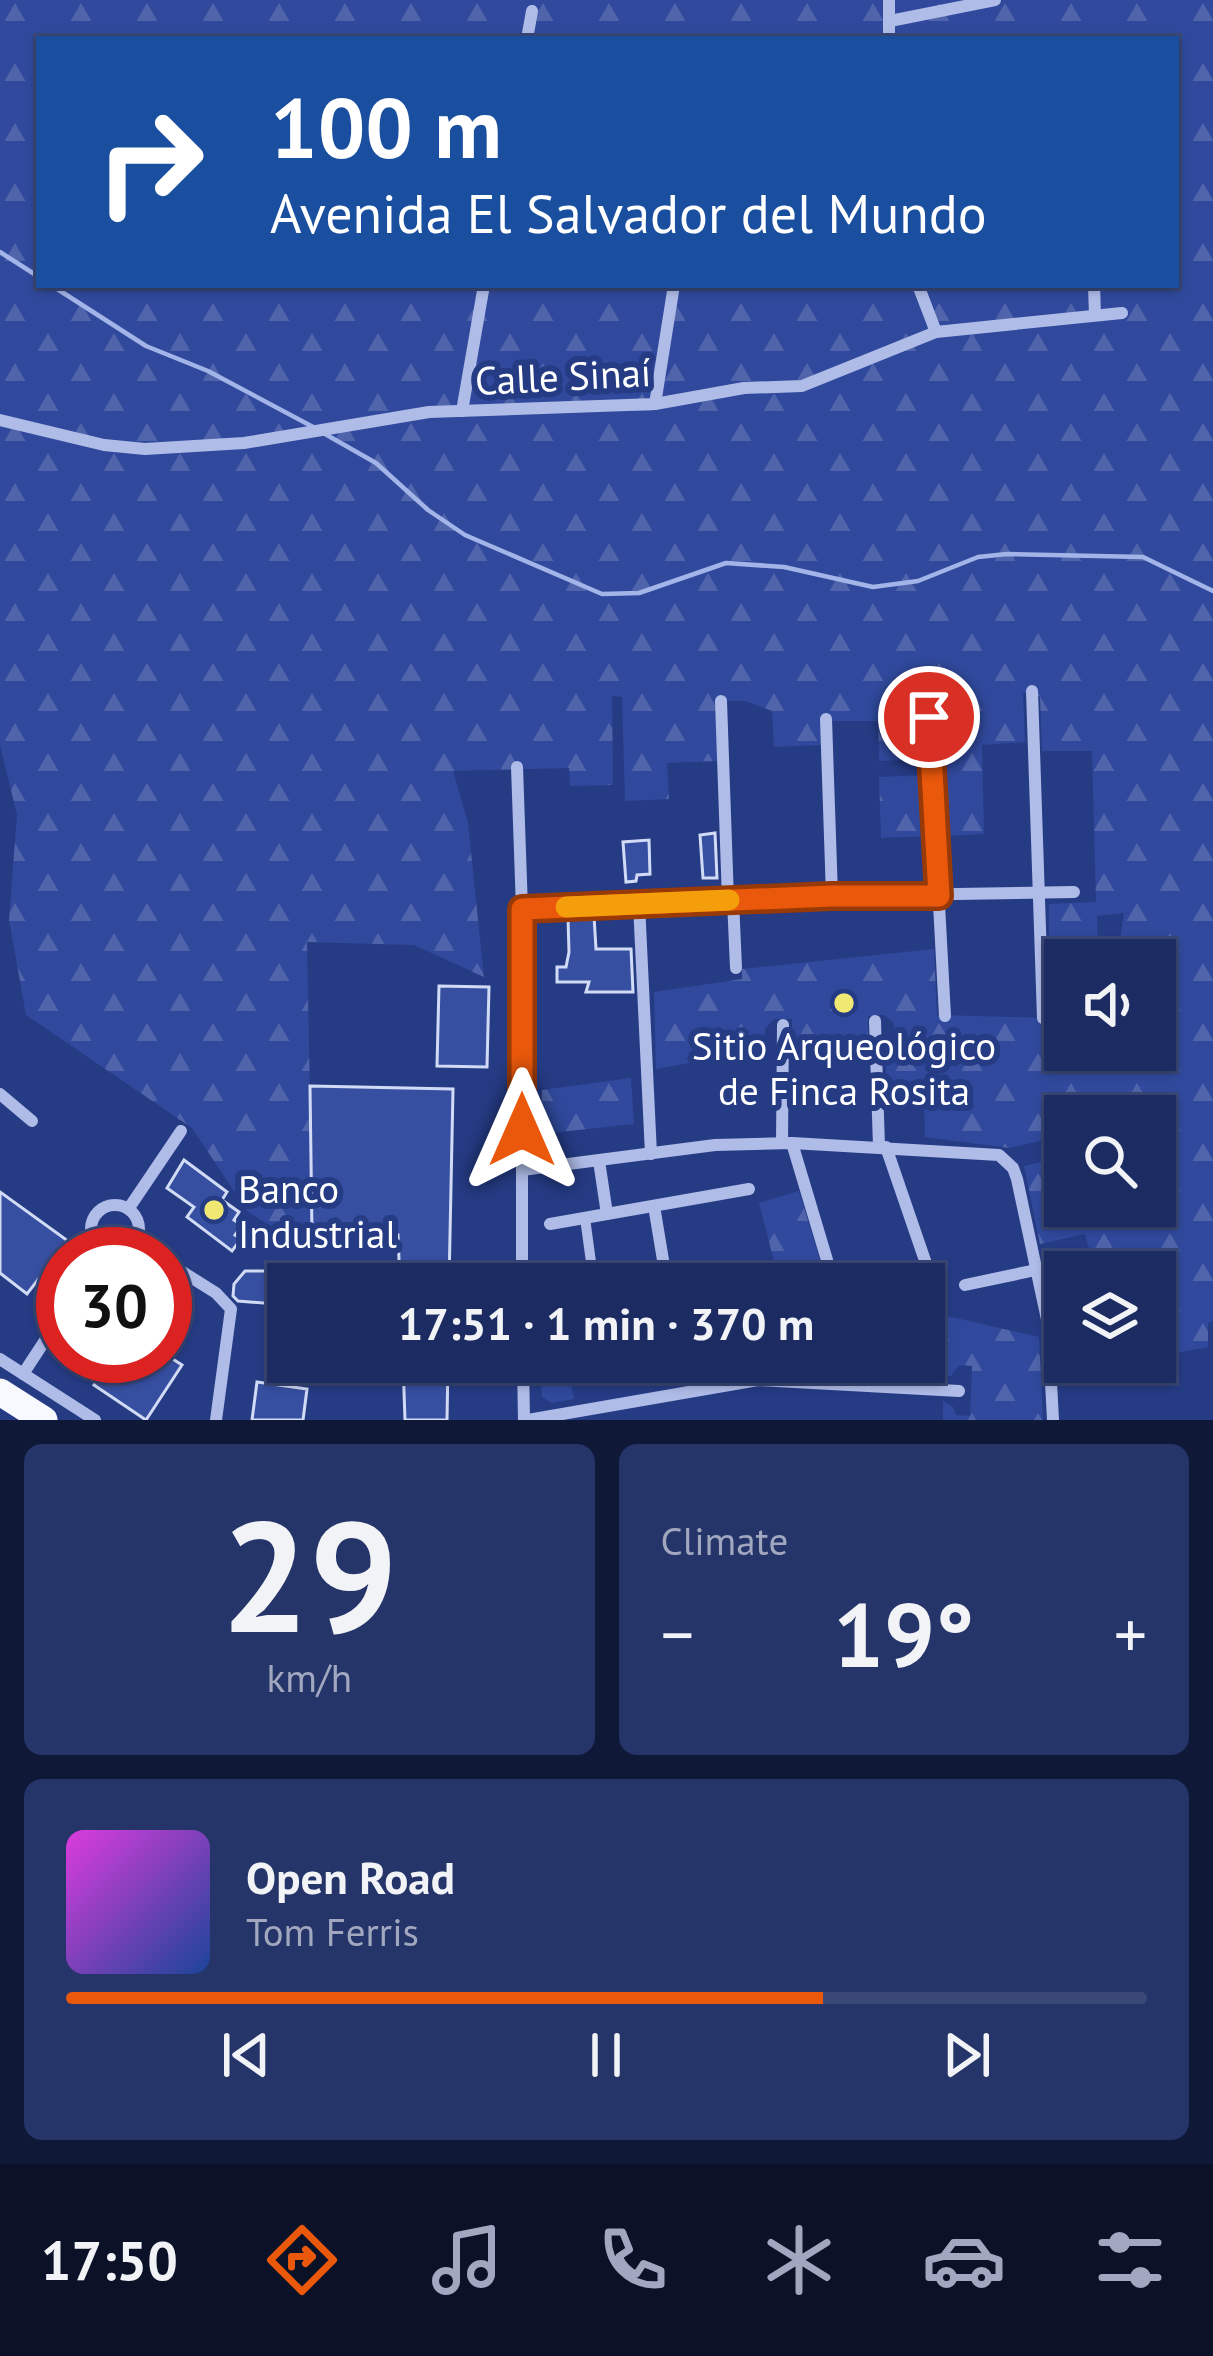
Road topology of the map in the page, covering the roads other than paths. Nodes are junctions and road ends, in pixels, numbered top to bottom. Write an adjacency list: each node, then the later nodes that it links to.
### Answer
1 (890, 0): 4 (street)
2 (995, 0): 4 (street)
3 (532, 11): 5 (street)
4 (890, 21): 6 (street)
5 (528, 36)
6 (889, 36)
7 (483, 288): 15 (street)
8 (674, 288): 14 (street)
9 (919, 288): 13 (street)
10 (1094, 288): 12 (street)
11 (1122, 313): 12 (street, Calle Sinaí)
12 (1095, 315): 13 (street, Calle Sinaí)
13 (936, 332): 14 (street, Calle Sinaí)
14 (655, 404): 15 (street, Calle Sinaí)
15 (462, 411): 16 (street, Calle Sinaí)
16 (0, 420)
17 (1031, 692): 22 (street)
18 (721, 701): 26 (street)
19 (929, 717): 25 (street)
20 (826, 718): 24 (street)
21 (517, 766): 28 (street)
22 (1040, 892): 23 (street); 25 (street); 31 (street)
23 (1074, 892)
24 (832, 896): 25 (street); 26 (street)
25 (939, 896): 30 (street)
26 (730, 900): 27 (street); 29 (street)
27 (639, 904): 28 (street); 39 (street)
28 (522, 909): 41 (street)
29 (736, 968)
30 (945, 1016)
31 (1042, 1018)
32 (875, 1021): 38 (street)
33 (783, 1025): 37 (street)
34 (0, 1094): 35 (street)
35 (32, 1121)
36 (181, 1131): 44 (street)
37 (787, 1143): 38 (street); 39 (street); 53 (street)
38 (883, 1147): 54 (street); 55 (street)
39 (650, 1154): 40 (street)
40 (599, 1161): 41 (street); 45 (street)
41 (522, 1171): 50 (street)
42 (749, 1189): 43 (street)
43 (654, 1206): 45 (street); 52 (street)
44 (129, 1208): 48 (street); 49 (street)
45 (607, 1214): 46 (street)
46 (585, 1218): 47 (street); 51 (street)
47 (550, 1224)
48 (92, 1227)
49 (138, 1227)
50 (522, 1263)
51 (591, 1263)
52 (664, 1263)
53 (827, 1263)
54 (926, 1263)
55 (1036, 1270): 57 (street); 68 (street)
56 (192, 1278): 66 (street)
57 (965, 1285)
58 (36, 1354): 60 (street)
59 (3, 1372): 60 (street); 61 (street); 64 (highway)
60 (23, 1374): 64 (street)
61 (0, 1380)
62 (524, 1383): 67 (street)
63 (958, 1391): 67 (street)
64 (43, 1409): 65 (street)
65 (95, 1420)
66 (216, 1420)
67 (526, 1420)
68 (1053, 1420)

